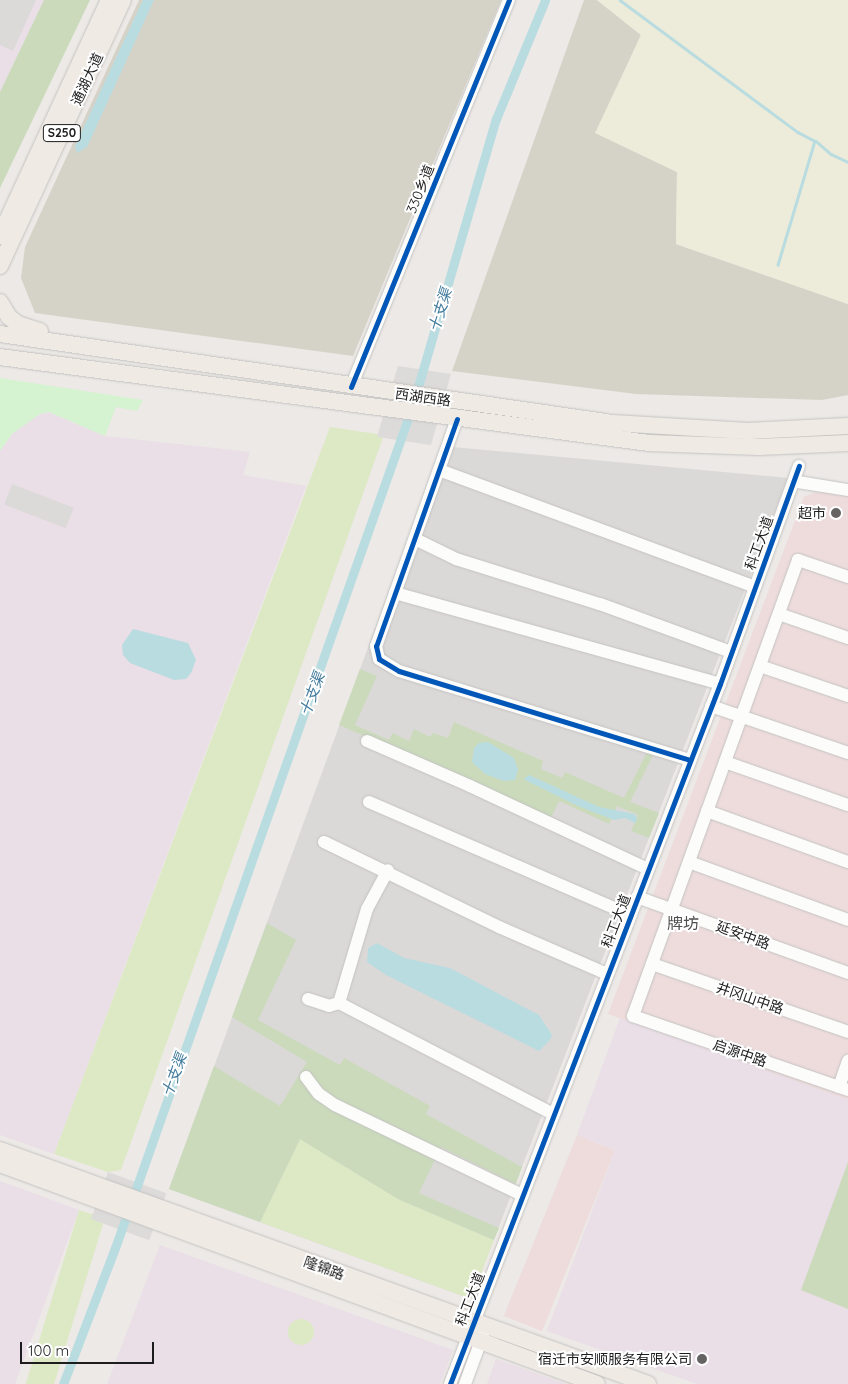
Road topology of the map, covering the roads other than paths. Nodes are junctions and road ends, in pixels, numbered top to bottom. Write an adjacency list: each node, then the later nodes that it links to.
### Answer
1 (109, 0): 4 (main road, 通湖大道 / S250)
2 (123, 0): 5 (main road, 通湖大道 / S250)
3 (509, 0): 11 (street, 330乡道)
4 (0, 236)
5 (2, 261): 6 (main road, 通湖大道)
6 (0, 278)
7 (0, 302): 10 (main road)
8 (0, 334): 10 (main road, 西湖西路)
9 (0, 357): 12 (main road, 西湖西路)
10 (162, 357): 11 (main road, 西湖西路)
11 (351, 387): 13 (main road, 西湖西路)
12 (450, 418): 14 (main road, 西湖西路); 16 (street)
13 (848, 426)
14 (848, 442)
15 (799, 466): 21 (street, 科工大道)
16 (439, 470): 19 (street); 21 (street)
17 (798, 482): 18 (street)
18 (848, 490)
19 (415, 539): 22 (street); 25 (street)
20 (848, 577): 23 (street)
21 (756, 587): 25 (street, 科工大道)
22 (395, 594): 27 (street); 33 (street)
23 (779, 614): 24 (street); 26 (street)
24 (848, 638)
25 (731, 652): 27 (street, 科工大道)
26 (760, 666): 28 (street); 30 (street)
27 (720, 684): 29 (street, 科工大道)
28 (848, 696)
29 (711, 706): 30 (street); 33 (street, 科工大道)
30 (742, 716): 32 (street); 34 (street)
31 (367, 741): 41 (street)
32 (848, 753)
33 (690, 760): 41 (street, 科工大道)
34 (725, 762): 36 (street); 37 (street)
35 (369, 802): 45 (street)
36 (848, 805)
37 (707, 810): 39 (street); 40 (street)
38 (324, 842): 42 (street)
39 (689, 862): 44 (street); 46 (street)
40 (848, 862)
41 (648, 869): 43 (street, 科工大道)
42 (388, 870): 49 (street); 51 (street)
43 (637, 897): 44 (street, 延安中路); 45 (street, 科工大道)
44 (671, 910): 47 (street); 48 (street, 延安中路)
45 (630, 914): 49 (street, 科工大道)
46 (848, 920)
47 (652, 964): 52 (street, 井冈山中路); 55 (street, 启源中路)
48 (848, 973)
49 (607, 974): 56 (street, 科工大道)
50 (308, 999): 51 (street)
51 (339, 1003): 56 (street)
52 (848, 1032)
53 (848, 1061): 55 (street)
54 (306, 1076): 60 (street)
55 (843, 1089)
56 (553, 1114): 60 (street, 科工大道)
57 (0, 1150): 59 (main road, 隆锦路)
58 (0, 1164): 59 (main road, 隆锦路)
59 (90, 1190): 61 (main road, 隆锦路)
60 (522, 1195): 62 (street, 科工大道)
61 (177, 1221): 62 (main road, 隆锦路); 63 (main road, 隆锦路)
62 (480, 1324): 63 (street, 科工大道); 64 (main road, 隆锦路)
63 (474, 1341): 65 (street, 科工大道); 66 (street, 科工大道); 67 (main road, 隆锦路)
64 (626, 1380): 68 (main road, 隆锦路)
65 (450, 1384)
66 (465, 1384)
67 (598, 1384)
68 (648, 1384)

